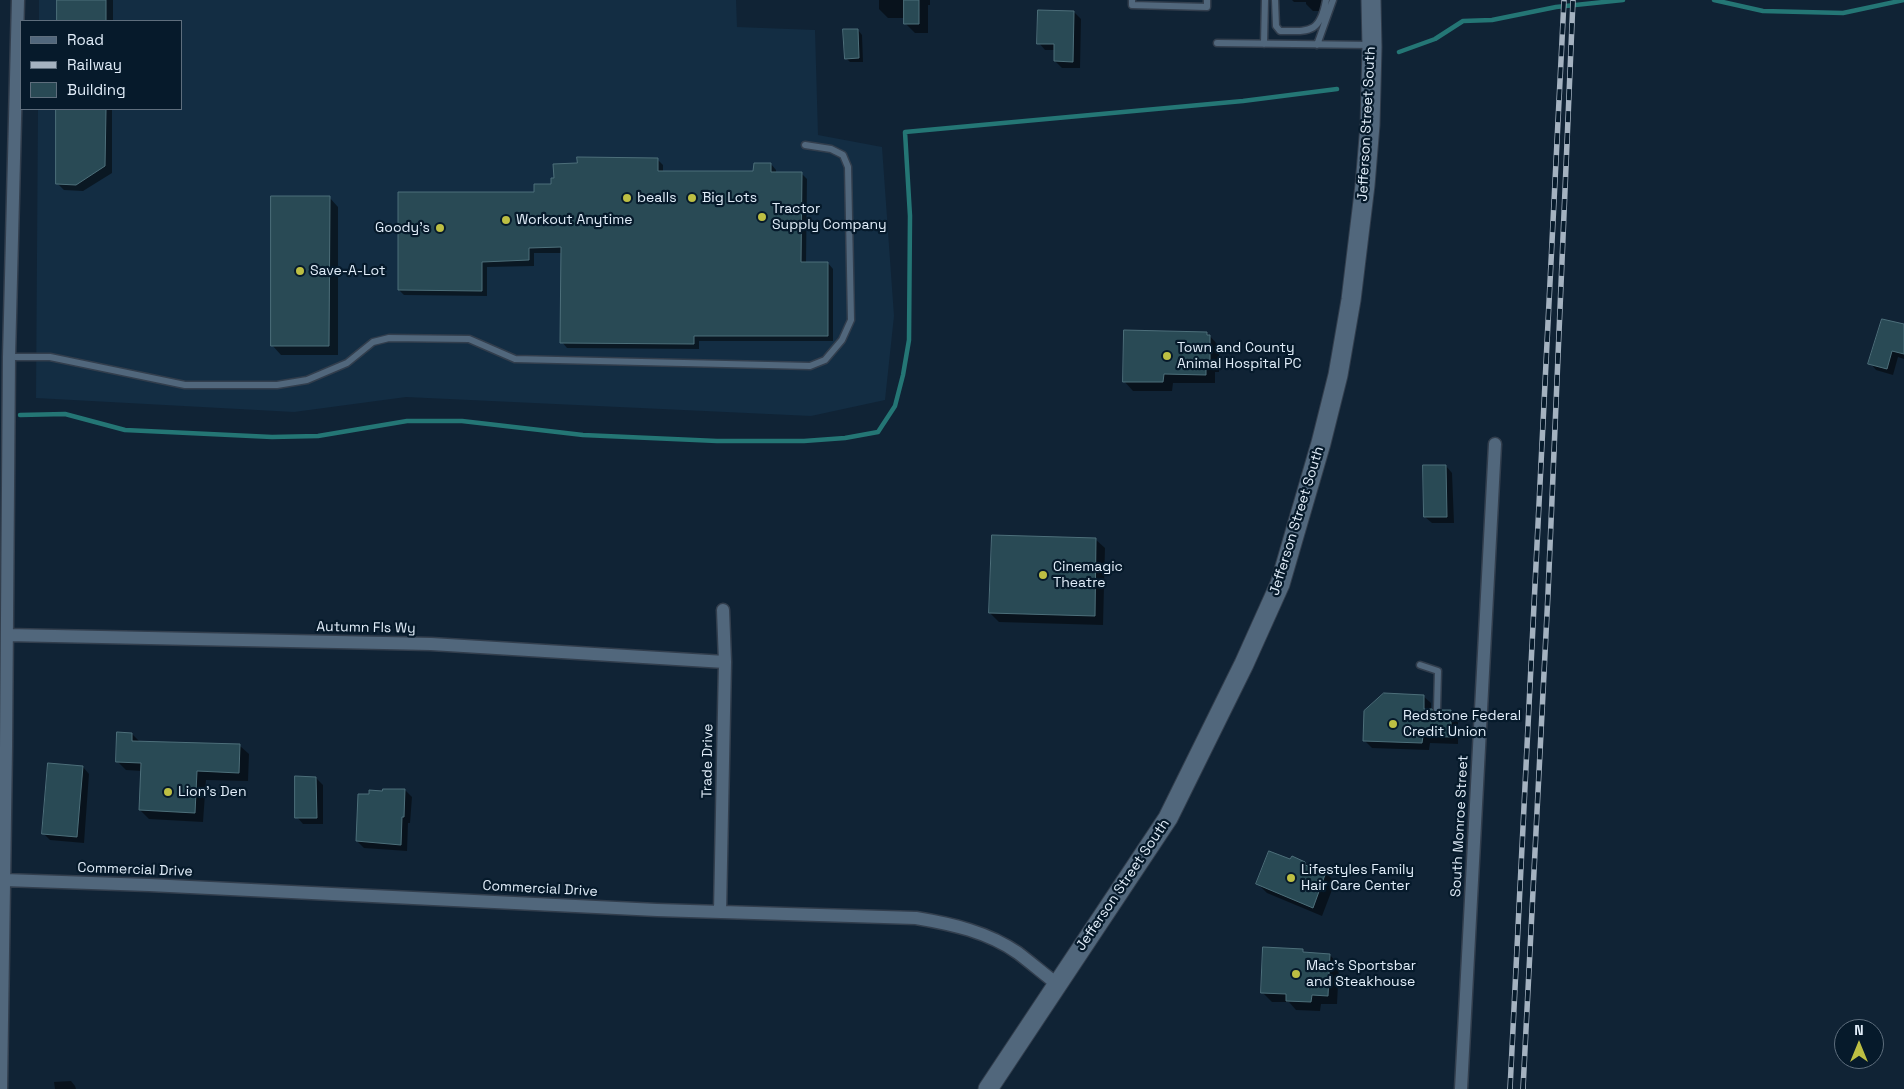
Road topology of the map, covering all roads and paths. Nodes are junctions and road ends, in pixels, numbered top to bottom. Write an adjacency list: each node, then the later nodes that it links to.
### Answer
1 (18, 0): 14 (street)
2 (1132, 0): 3 (lane)
3 (1207, 0)
4 (1265, 0): 10 (lane)
5 (1275, 0): 6 (lane)
6 (1326, 0)
7 (1333, 0): 11 (lane)
8 (1371, 0): 12 (street, Jefferson Street South)
9 (1217, 43): 10 (lane)
10 (1264, 44): 11 (lane)
11 (1318, 44): 12 (lane)
12 (1372, 45): 23 (street, Jefferson Street South)
13 (804, 145): 14 (lane)
14 (4, 357): 17 (street)
15 (1494, 444): 26 (street, South Monroe Street)
16 (723, 610): 18 (street, Trade Drive)
17 (6, 635): 18 (street, Autumn Fls Wy); 21 (street)
18 (725, 662): 22 (street, Trade Drive)
19 (1420, 665): 20 (lane)
20 (1437, 709)
21 (4, 880): 22 (street, Commercial Drive); 24 (street)
22 (720, 912): 23 (street, Commercial Drive)
23 (1057, 984): 25 (street, Jefferson Street South)
24 (2, 1089)
25 (988, 1089)
26 (1461, 1089)

